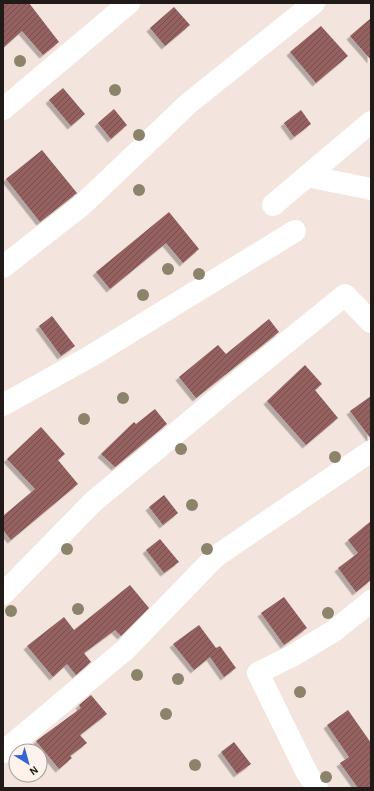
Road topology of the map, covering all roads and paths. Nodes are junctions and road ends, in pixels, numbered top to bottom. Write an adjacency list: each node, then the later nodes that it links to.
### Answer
1 (129, 3): 3 (street)
2 (314, 3): 9 (street)
3 (3, 110)
4 (371, 122): 5 (street)
5 (307, 176): 6 (street); 7 (street)
6 (371, 189)
7 (273, 205)
8 (295, 231): 11 (street)
9 (3, 267)
10 (371, 322): 13 (street)
11 (3, 405)
12 (371, 451): 15 (street)
13 (3, 594)
14 (371, 601): 16 (street)
15 (5, 748)
16 (317, 788)

